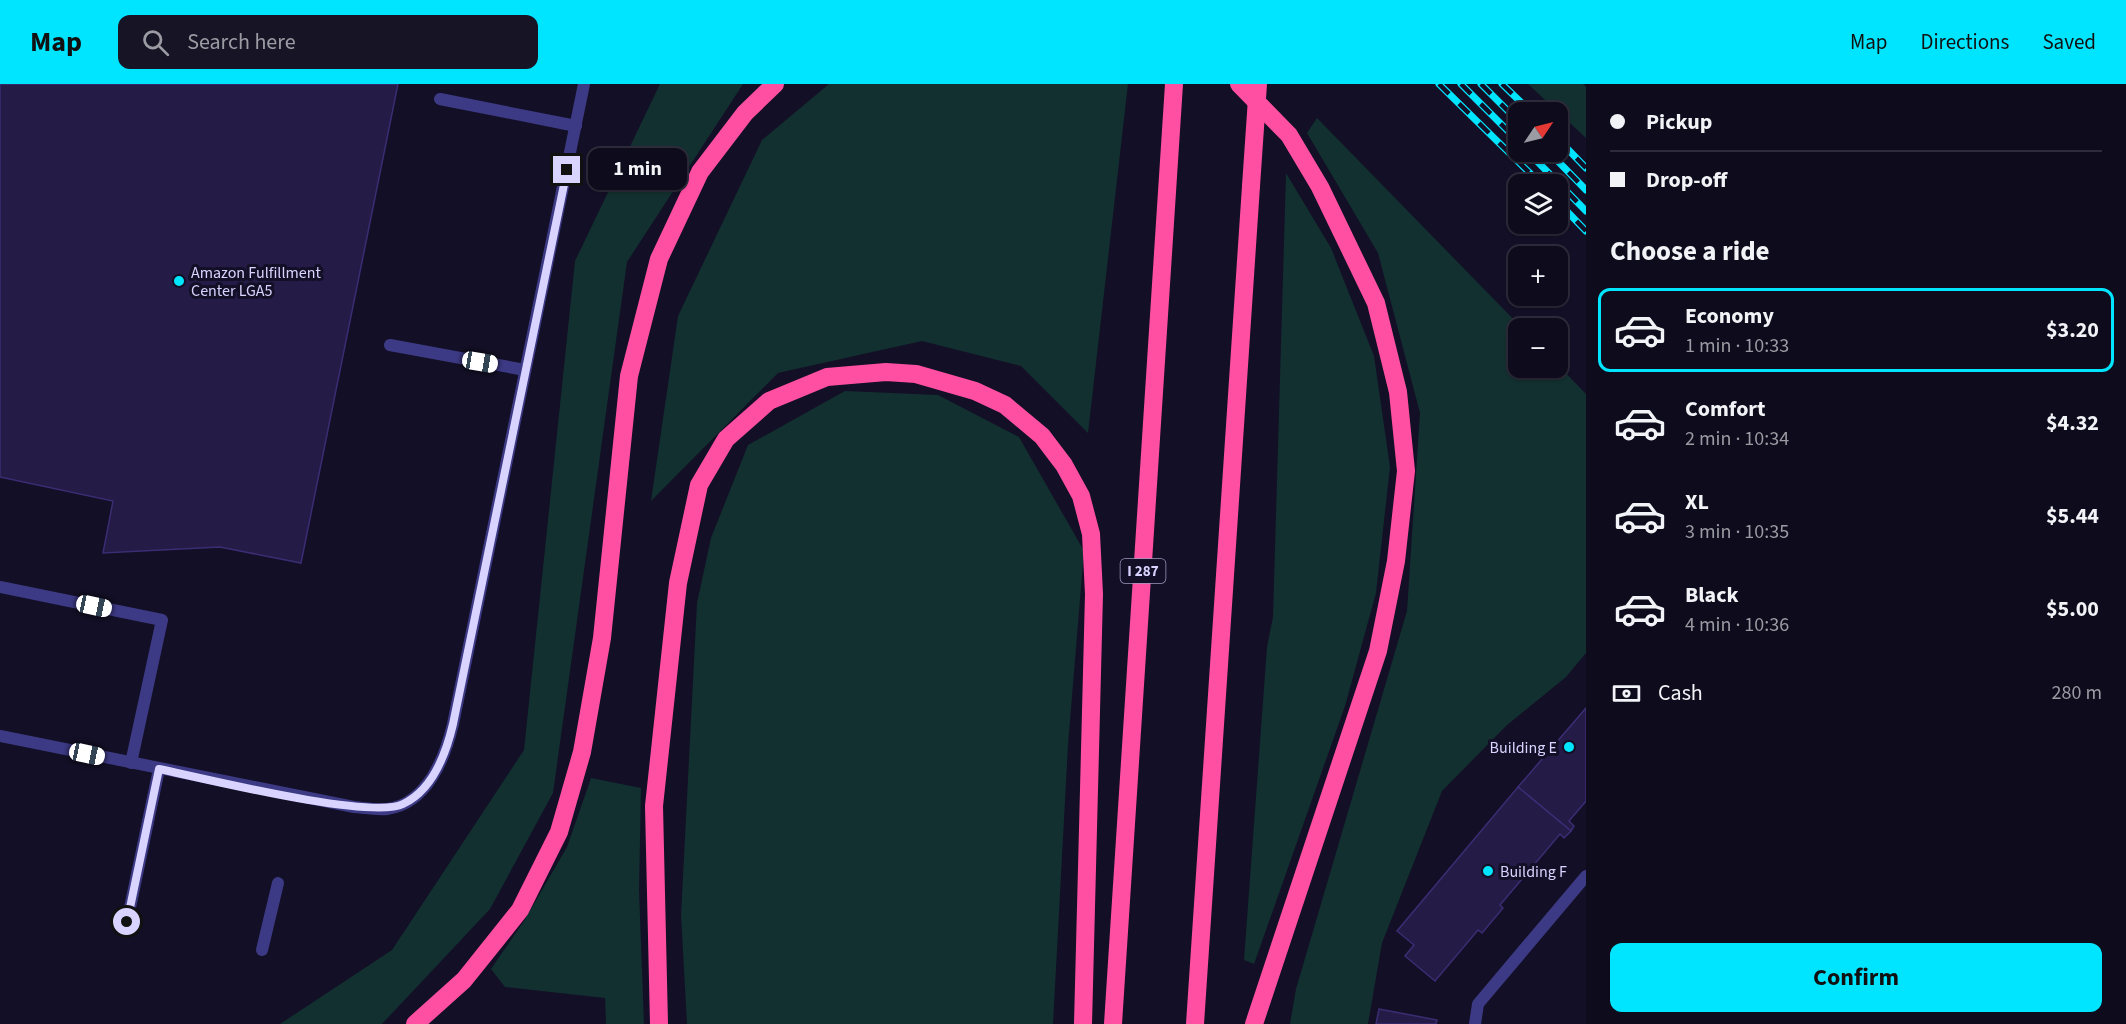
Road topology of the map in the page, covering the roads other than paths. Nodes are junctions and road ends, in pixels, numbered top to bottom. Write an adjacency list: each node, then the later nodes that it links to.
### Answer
1 (584, 84): 7 (lane)
2 (775, 84): 18 (highway)
3 (1174, 84): 21 (highway, I 287)
4 (1239, 84): 23 (highway)
5 (1258, 84): 22 (highway, bridge)
6 (440, 99): 7 (lane)
7 (576, 126): 9 (lane)
8 (390, 345): 9 (lane)
9 (525, 370): 13 (lane)
10 (0, 587): 12 (lane)
11 (0, 736): 12 (lane)
12 (131, 763): 13 (lane)
13 (159, 769): 16 (lane)
14 (1586, 876): 24 (lane)
15 (278, 883): 17 (lane)
16 (127, 922)
17 (262, 950)
18 (415, 1024)
19 (659, 1024): 20 (highway)
20 (1083, 1024)
21 (1113, 1024)
22 (1195, 1024)
23 (1254, 1024)
24 (1475, 1024)

